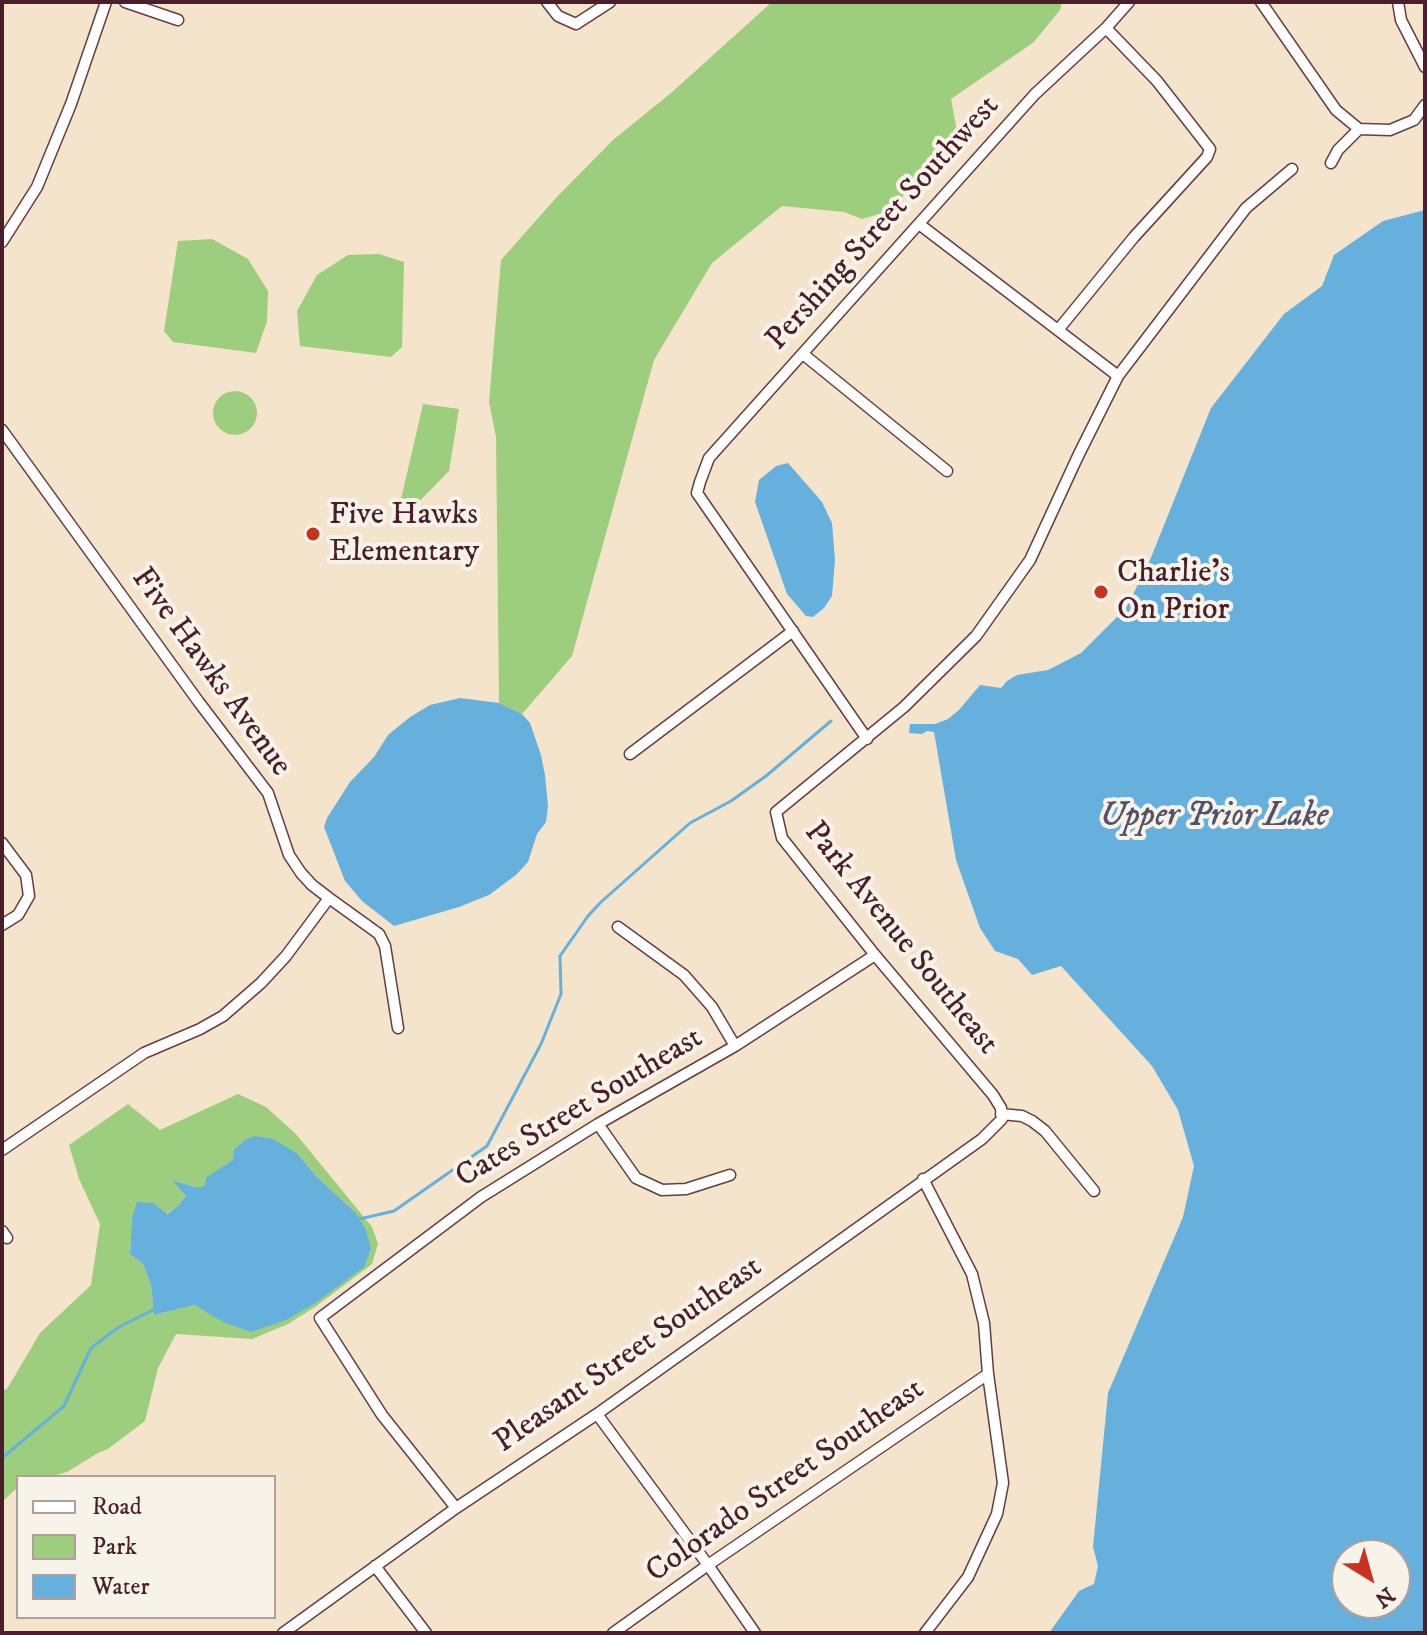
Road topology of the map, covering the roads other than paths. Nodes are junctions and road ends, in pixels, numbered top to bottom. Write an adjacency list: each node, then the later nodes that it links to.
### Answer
1 (106, 2): 16 (street)
2 (125, 2): 8 (street)
3 (547, 2): 4 (street)
4 (610, 2)
5 (1129, 2): 9 (street, Pershing Street Southwest)
6 (1261, 2): 12 (street)
7 (1398, 2): 10 (street)
8 (178, 20)
9 (1106, 28): 15 (street, Pershing Street Southwest); 17 (street)
10 (1425, 67)
11 (1425, 105): 12 (street)
12 (1359, 129): 13 (street)
13 (1331, 163)
14 (1292, 169): 19 (street)
15 (919, 224): 17 (street); 18 (street, Pershing Street Southwest)
16 (2, 242)
17 (1058, 330): 19 (street)
18 (803, 354): 21 (street); 22 (street, Pershing Street Southwest)
19 (1118, 376): 23 (street)
20 (2, 430): 26 (street, Five Hawks Avenue)
21 (947, 471)
22 (793, 631): 23 (street); 24 (street)
23 (867, 739): 29 (street, Park Avenue Southeast)
24 (630, 754)
25 (2, 843): 27 (street)
26 (329, 898): 30 (street, Five Hawks Avenue); 34 (street)
27 (2, 925)
28 (618, 927): 31 (street)
29 (875, 955): 31 (street, Cates Street Southeast); 32 (street, Park Avenue Southeast)
30 (398, 1028)
31 (735, 1046): 33 (street, Cates Street Southeast)
32 (1002, 1116): 36 (street, Pleasant Street Southeast); 37 (street)
33 (598, 1124): 35 (street); 40 (street, Cates Street Southeast)
34 (2, 1150)
35 (730, 1175)
36 (923, 1179): 38 (street); 39 (street, Pleasant Street Southeast)
37 (1094, 1191)
38 (988, 1374): 41 (street, Colorado Street Southeast); 47 (street)
39 (597, 1414): 40 (street, Pleasant Street Southeast); 41 (street)
40 (456, 1508): 42 (street, Pleasant Street Southeast)
41 (708, 1565): 45 (street, Colorado Street Southeast); 46 (street)
42 (375, 1566): 43 (street, Pleasant Street Southeast); 44 (street)
43 (283, 1633)
44 (426, 1633)
45 (613, 1633)
46 (755, 1633)
47 (925, 1633)

